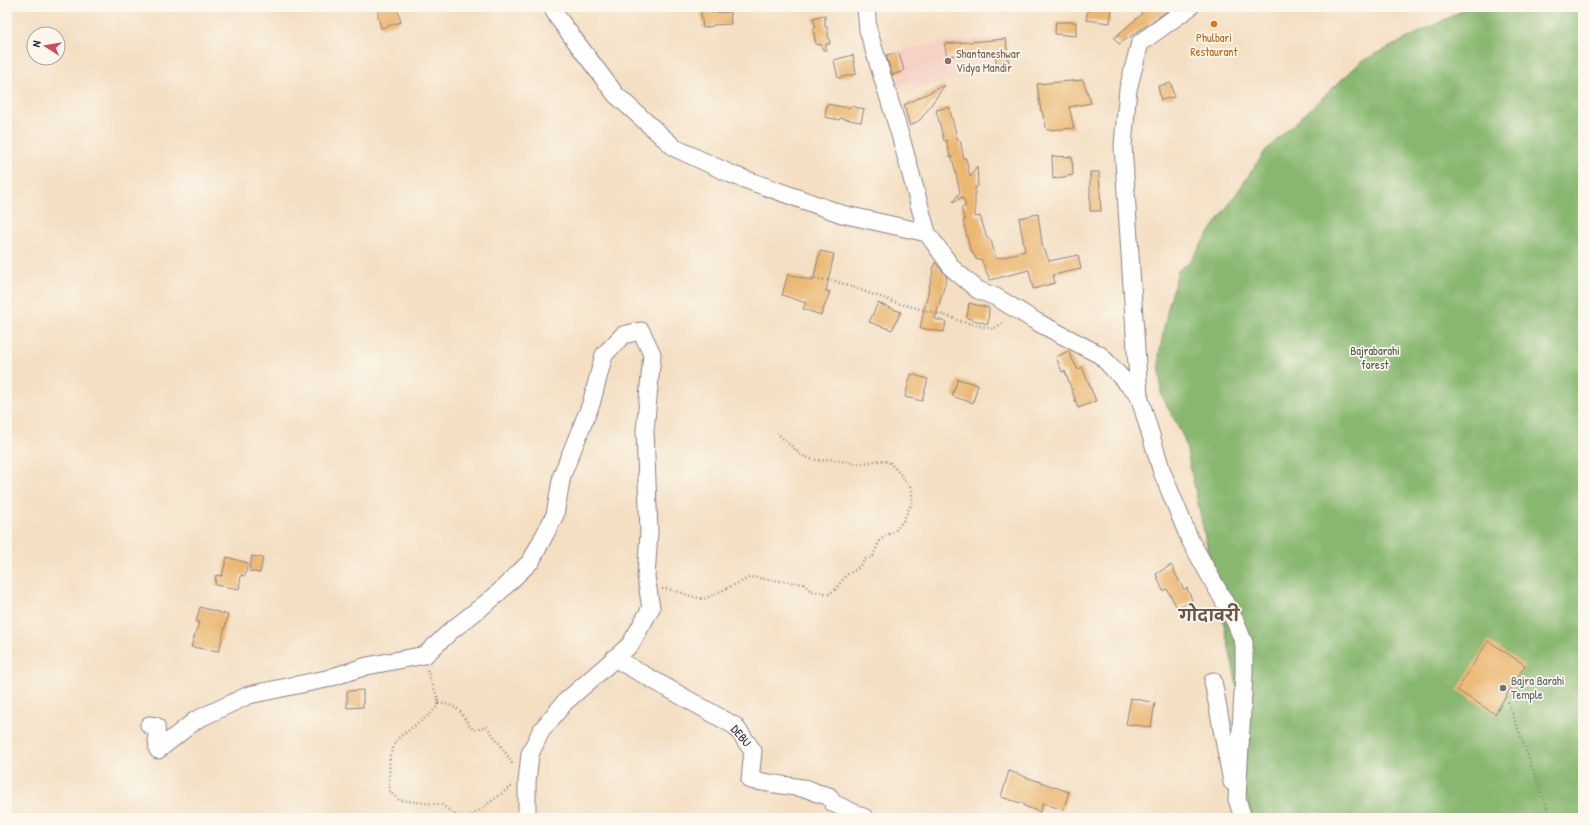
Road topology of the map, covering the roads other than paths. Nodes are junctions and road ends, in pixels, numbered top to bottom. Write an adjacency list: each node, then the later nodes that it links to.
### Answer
1 (552, 7): 4 (street)
2 (866, 7): 4 (street)
3 (1190, 7): 5 (street)
4 (927, 233): 5 (street)
5 (1139, 396): 12 (street)
6 (614, 658): 8 (street); 9 (street); 10 (street, DEBU)
7 (1213, 681): 11 (street)
8 (149, 725)
9 (527, 818)
10 (865, 818)
11 (1238, 818)
12 (1243, 818)

